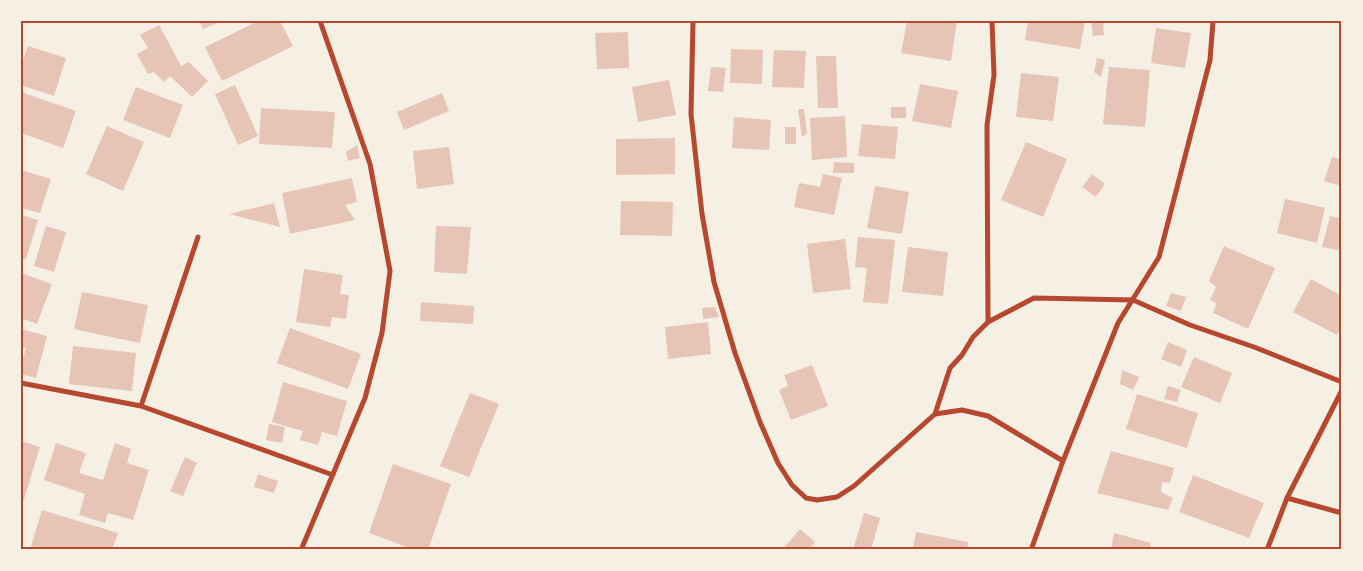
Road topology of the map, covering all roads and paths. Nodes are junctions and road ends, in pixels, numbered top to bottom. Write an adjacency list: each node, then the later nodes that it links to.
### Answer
1 (320, 21): 14 (street)
2 (693, 21): 12 (street)
3 (992, 21): 7 (street)
4 (1213, 21): 6 (street)
5 (198, 237): 11 (street)
6 (1133, 300): 7 (street); 8 (street); 13 (street)
7 (988, 322): 12 (street)
8 (1342, 382)
9 (21, 383): 11 (street)
10 (1342, 390): 15 (street)
11 (141, 406): 14 (street)
12 (935, 414): 13 (street)
13 (1063, 461): 18 (street)
14 (333, 475): 17 (street)
15 (1287, 498): 16 (street); 19 (street)
16 (1342, 513)
17 (301, 550)
18 (1031, 550)
19 (1267, 550)

